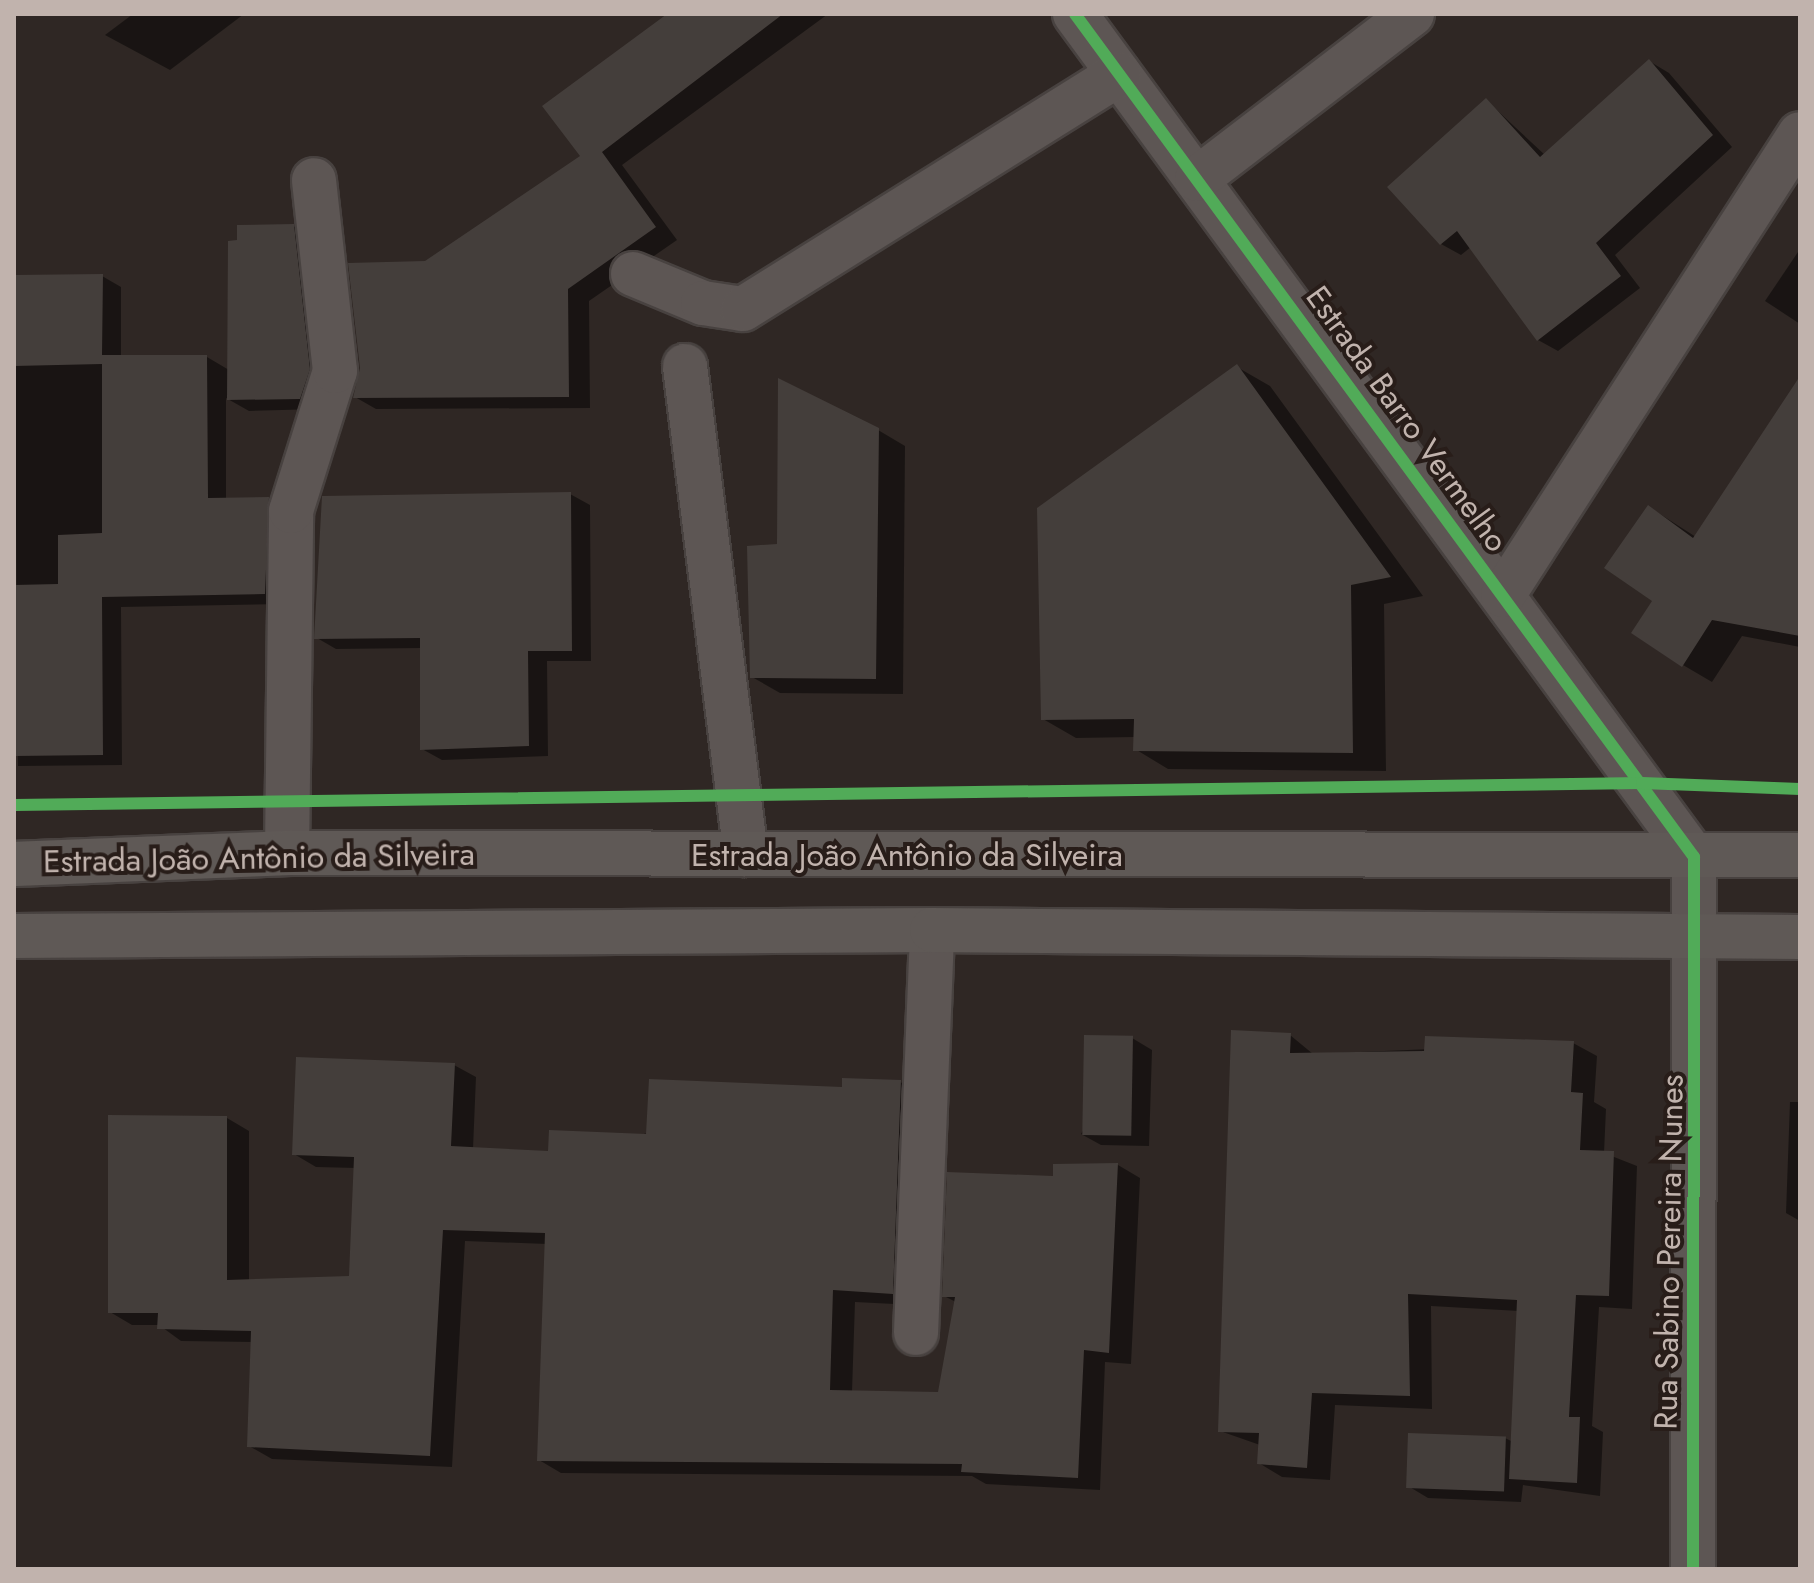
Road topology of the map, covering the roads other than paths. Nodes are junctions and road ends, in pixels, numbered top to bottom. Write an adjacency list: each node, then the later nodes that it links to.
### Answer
1 (1075, 14): 3 (street, Estrada Barro Vermelho)
2 (1412, 14): 5 (street)
3 (1119, 74): 5 (street, Estrada Barro Vermelho); 7 (street)
4 (1800, 134): 9 (street)
5 (1197, 179): 9 (street, Estrada Barro Vermelho)
6 (314, 180): 10 (street)
7 (633, 274)
8 (685, 366): 11 (street)
9 (1503, 595): 13 (street, Estrada Barro Vermelho)
10 (287, 853): 11 (main road, Estrada João Antônio da Silveira); 14 (main road, Estrada João Antônio da Silveira)
11 (746, 854): 13 (main road, Estrada João Antônio da Silveira)
12 (1800, 855): 13 (main road, Estrada João Antônio da Silveira)
13 (1694, 857): 17 (street, Rua Sabino Pereira Nunes)
14 (14, 864)
15 (932, 930): 16 (main road); 17 (main road); 19 (street)
16 (14, 936)
17 (1699, 936): 18 (main road); 20 (street, Rua Sabino Pereira Nunes)
18 (1800, 937)
19 (916, 1333)
20 (1693, 1569)

